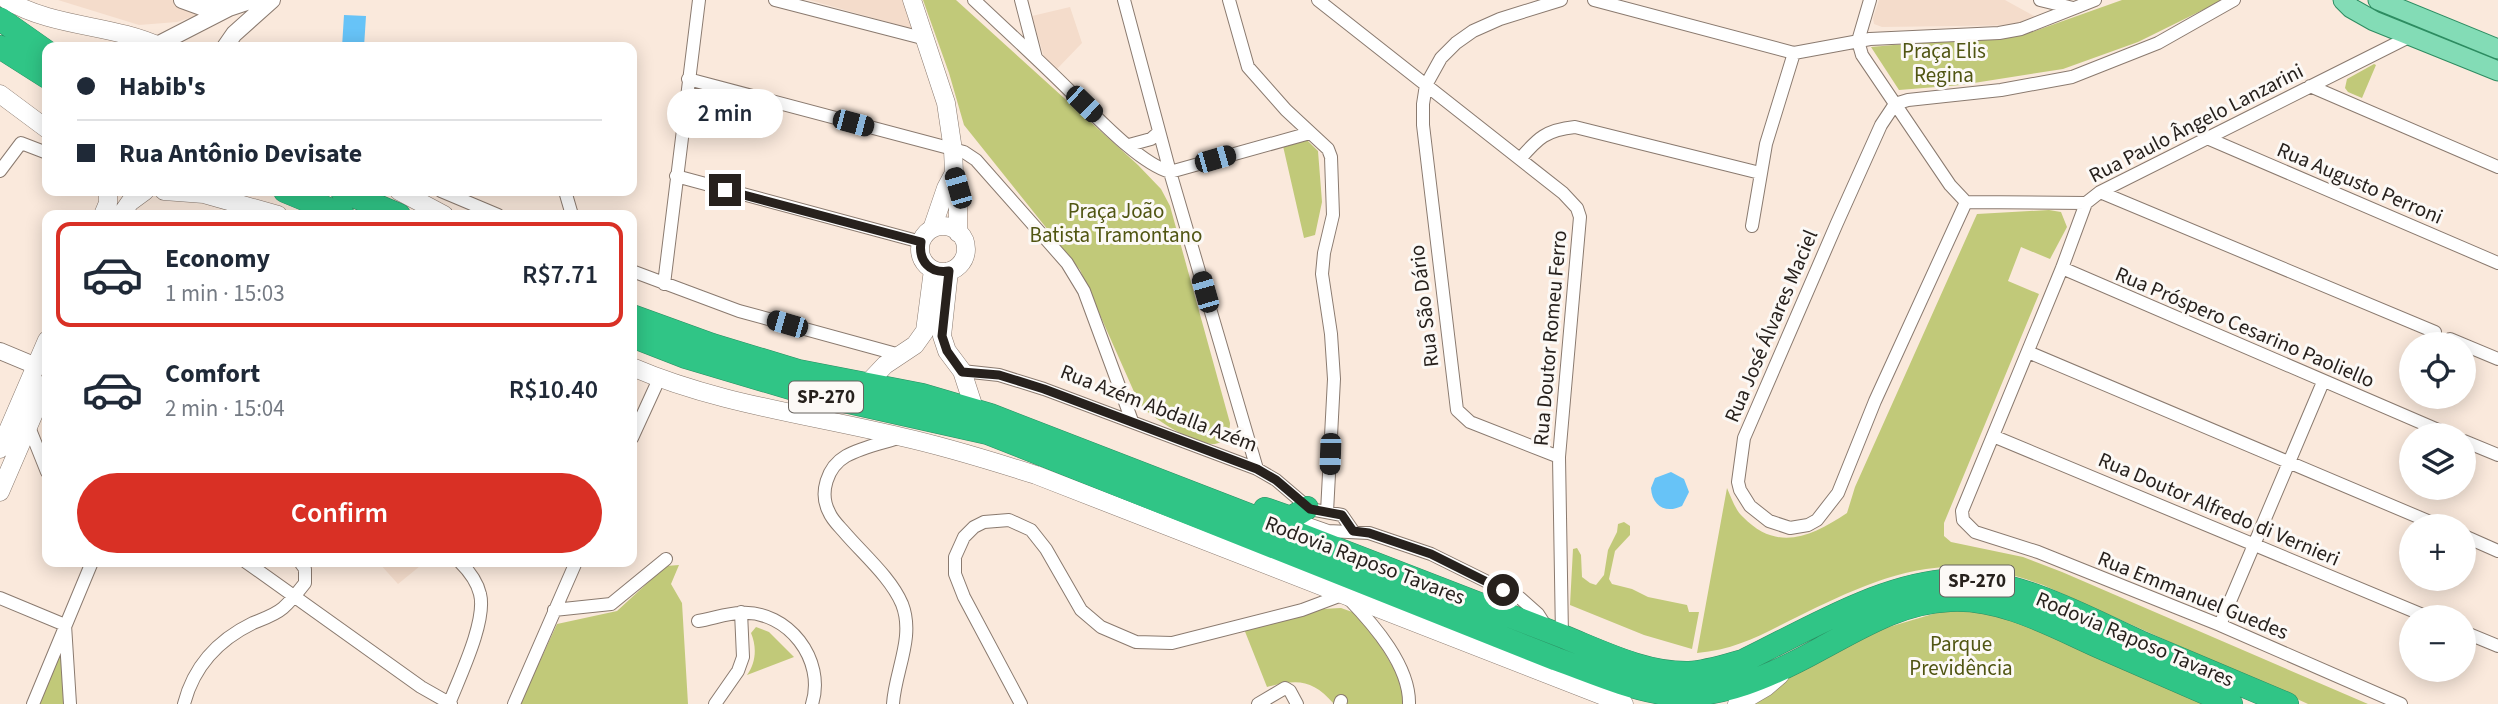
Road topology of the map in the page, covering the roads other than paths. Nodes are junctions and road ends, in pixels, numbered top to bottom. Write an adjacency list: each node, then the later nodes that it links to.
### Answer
1 (7, 0): 21 (main road)
2 (182, 0): 22 (street)
3 (253, 0): 22 (street)
4 (272, 0): 32 (street)
5 (699, 0): 40 (street)
6 (775, 0): 27 (street)
7 (912, 0): 27 (main road)
8 (974, 0): 37 (street)
9 (1021, 0): 37 (street)
10 (1124, 0): 46 (street)
11 (1228, 0): 47 (street)
12 (1318, 0): 41 (street, Rua Doutor Romeu Ferro)
13 (1561, 0): 41 (street)
14 (1594, 0): 36 (street)
15 (1870, 0): 28 (street)
16 (2039, 0): 23 (street)
17 (2093, 0): 23 (street)
18 (2234, 0): 44 (street)
19 (2343, 0): 26 (main road)
20 (2378, 0): 35 (main road)
21 (27, 5): 25 (main road)
22 (229, 8): 31 (street)
23 (2073, 8): 28 (street)
24 (0, 19): 34 (highway)
25 (85, 27): 29 (main road); 30 (main road)
26 (2411, 36): 38 (main road); 42 (street, Rua Paulo Ângelo Lanzarini)
27 (926, 39): 52 (main road)
28 (1858, 41): 36 (street); 44 (street)
29 (105, 42)
30 (145, 42)
31 (167, 42)
32 (228, 42)
33 (0, 47): 39 (highway)
34 (42, 48)
35 (2498, 49)
36 (1794, 53): 56 (street)
37 (1036, 58): 49 (street)
38 (2498, 71)
39 (42, 74)
40 (688, 79): 52 (street); 57 (street)
41 (1426, 85): 51 (street, Rua Doutor Romeu Ferro); 107 (street, Rua São Dário)
42 (2310, 86): 48 (street, Rua Paulo Ângelo Lanzarini); 53 (street)
43 (0, 94): 45 (main road)
44 (1895, 104): 65 (street); 65 (street, Rua José Álvares Maciel)
45 (42, 125)
46 (1159, 132): 49 (street); 55 (street)
47 (1310, 133): 55 (street); 113 (street)
48 (2207, 138): 58 (street, Rua Paulo Ângelo Lanzarini); 76 (street, Rua Augusto Perroni)
49 (1129, 145): 55 (street)
50 (42, 151): 54 (street)
51 (1520, 159): 56 (street); 107 (street, Rua Doutor Romeu Ferro)
52 (954, 163): 74 (main road); 75 (main road); 98 (street)
53 (2498, 167)
54 (0, 171)
55 (1170, 172): 110 (street)
56 (1760, 173): 73 (street)
57 (676, 176): 75 (street); 80 (street)
58 (2100, 192): 66 (street, Rua Paulo Ângelo Lanzarini); 82 (street)
59 (138, 196): 67 (main road)
60 (215, 196): 68 (main road)
61 (297, 196): 69 (highway)
62 (354, 196): 70 (highway)
63 (408, 196): 71 (main road)
64 (453, 196): 72 (street)
65 (1966, 202): 66 (street)
66 (2086, 203): 77 (street, Rua Paulo Ângelo Lanzarini)
67 (124, 210)
68 (261, 210)
69 (331, 210)
70 (386, 210)
71 (435, 210)
72 (486, 210)
73 (1752, 226)
74 (958, 233): 75 (main road); 78 (main road)
75 (926, 236): 78 (main road)
76 (2498, 263)
77 (2062, 268): 87 (street, Rua Paulo Ângelo Lanzarini); 94 (street, Rua Próspero Cesarino Paoliello)
78 (941, 270): 88 (main road); 92 (main road)
79 (637, 273): 80 (street)
80 (664, 284): 88 (street)
81 (637, 318): 95 (highway, Rodovia Raposo Tavares / SP-270)
82 (2435, 332)
83 (637, 338): 138 (highway, Rodovia Raposo Tavares / SP-270)
84 (2476, 350): 89 (street)
85 (0, 352): 90 (street)
86 (42, 352): 90 (main road)
87 (2028, 352): 102 (street, Rua Paulo Ângelo Lanzarini); 109 (street)
88 (900, 355): 95 (main road)
89 (2498, 359)
90 (36, 366): 105 (main road)
91 (637, 369): 93 (main road)
92 (962, 372): 97 (main road); 98 (street, Rua Azém Abdalla Azém)
93 (659, 379): 101 (street); 103 (main road)
94 (2323, 382): 99 (street, Rua Próspero Cesarino Paoliello); 109 (street)
95 (869, 383): 97 (highway, Rodovia Raposo Tavares / SP-270)
96 (42, 395): 100 (main road)
97 (975, 411): 111 (highway, Rodovia Raposo Tavares / SP-270)
98 (1132, 421): 110 (street, Rua Azém Abdalla Azém)
99 (2421, 423)
100 (29, 427): 108 (street); 112 (main road)
101 (637, 427)
102 (1993, 436): 115 (street, Rua Paulo Ângelo Lanzarini); 118 (street, Rua Doutor Alfredo di Vernieri)
103 (902, 437): 127 (main road); 146 (street)
104 (2476, 446): 106 (street)
105 (0, 449)
106 (2498, 455)
107 (1559, 457): 135 (street, Rua Doutor Romeu Ferro)
108 (42, 460)
109 (2290, 462): 114 (street); 118 (street)
110 (1257, 469): 113 (street, Rua Azém Abdalla Azém)
111 (1165, 484): 113 (highway); 135 (highway, Rodovia Raposo Tavares / SP-270)
112 (0, 492)
113 (1309, 513): 116 (street, Rua Azém Abdalla Azém); 116 (street)
114 (2412, 514)
115 (1968, 527): 134 (street, Rua Emmanuel Guedes)
116 (1353, 531): 135 (street, Rua Azém Abdalla Azém)
117 (2476, 541): 119 (street)
118 (2255, 544): 129 (street, Rua Doutor Alfredo di Vernieri); 134 (street)
119 (2498, 551)
120 (666, 559): 130 (street)
121 (90, 567): 133 (street)
122 (253, 567): 126 (street)
123 (304, 567): 126 (street)
124 (464, 567): 142 (street)
125 (574, 567): 130 (street)
126 (295, 596): 141 (street); 142 (street)
127 (1344, 596): 147 (street); 150 (street); 151 (main road)
128 (0, 598): 133 (street)
129 (2399, 605)
130 (554, 610): 143 (street)
131 (741, 612): 132 (street); 144 (street); 145 (street)
132 (698, 621)
133 (65, 625): 139 (street); 140 (street)
134 (2220, 625): 155 (street, Rua Emmanuel Guedes)
135 (1555, 634): 154 (highway, Rodovia Raposo Tavares / SP-270)
136 (2476, 637): 137 (street)
137 (2498, 646)
138 (1796, 661): 152 (main road); 153 (highway, Rodovia Raposo Tavares / SP-270)
139 (33, 704)
140 (70, 704)
141 (184, 704)
142 (450, 704)
143 (514, 704)
144 (715, 704)
145 (812, 704)
146 (894, 704)
147 (1021, 704)
148 (1258, 704): 149 (street)
149 (1297, 704)
150 (1409, 704)
151 (1624, 704)
152 (1737, 704)
153 (2231, 704)
154 (2287, 704)
155 (2401, 704)

